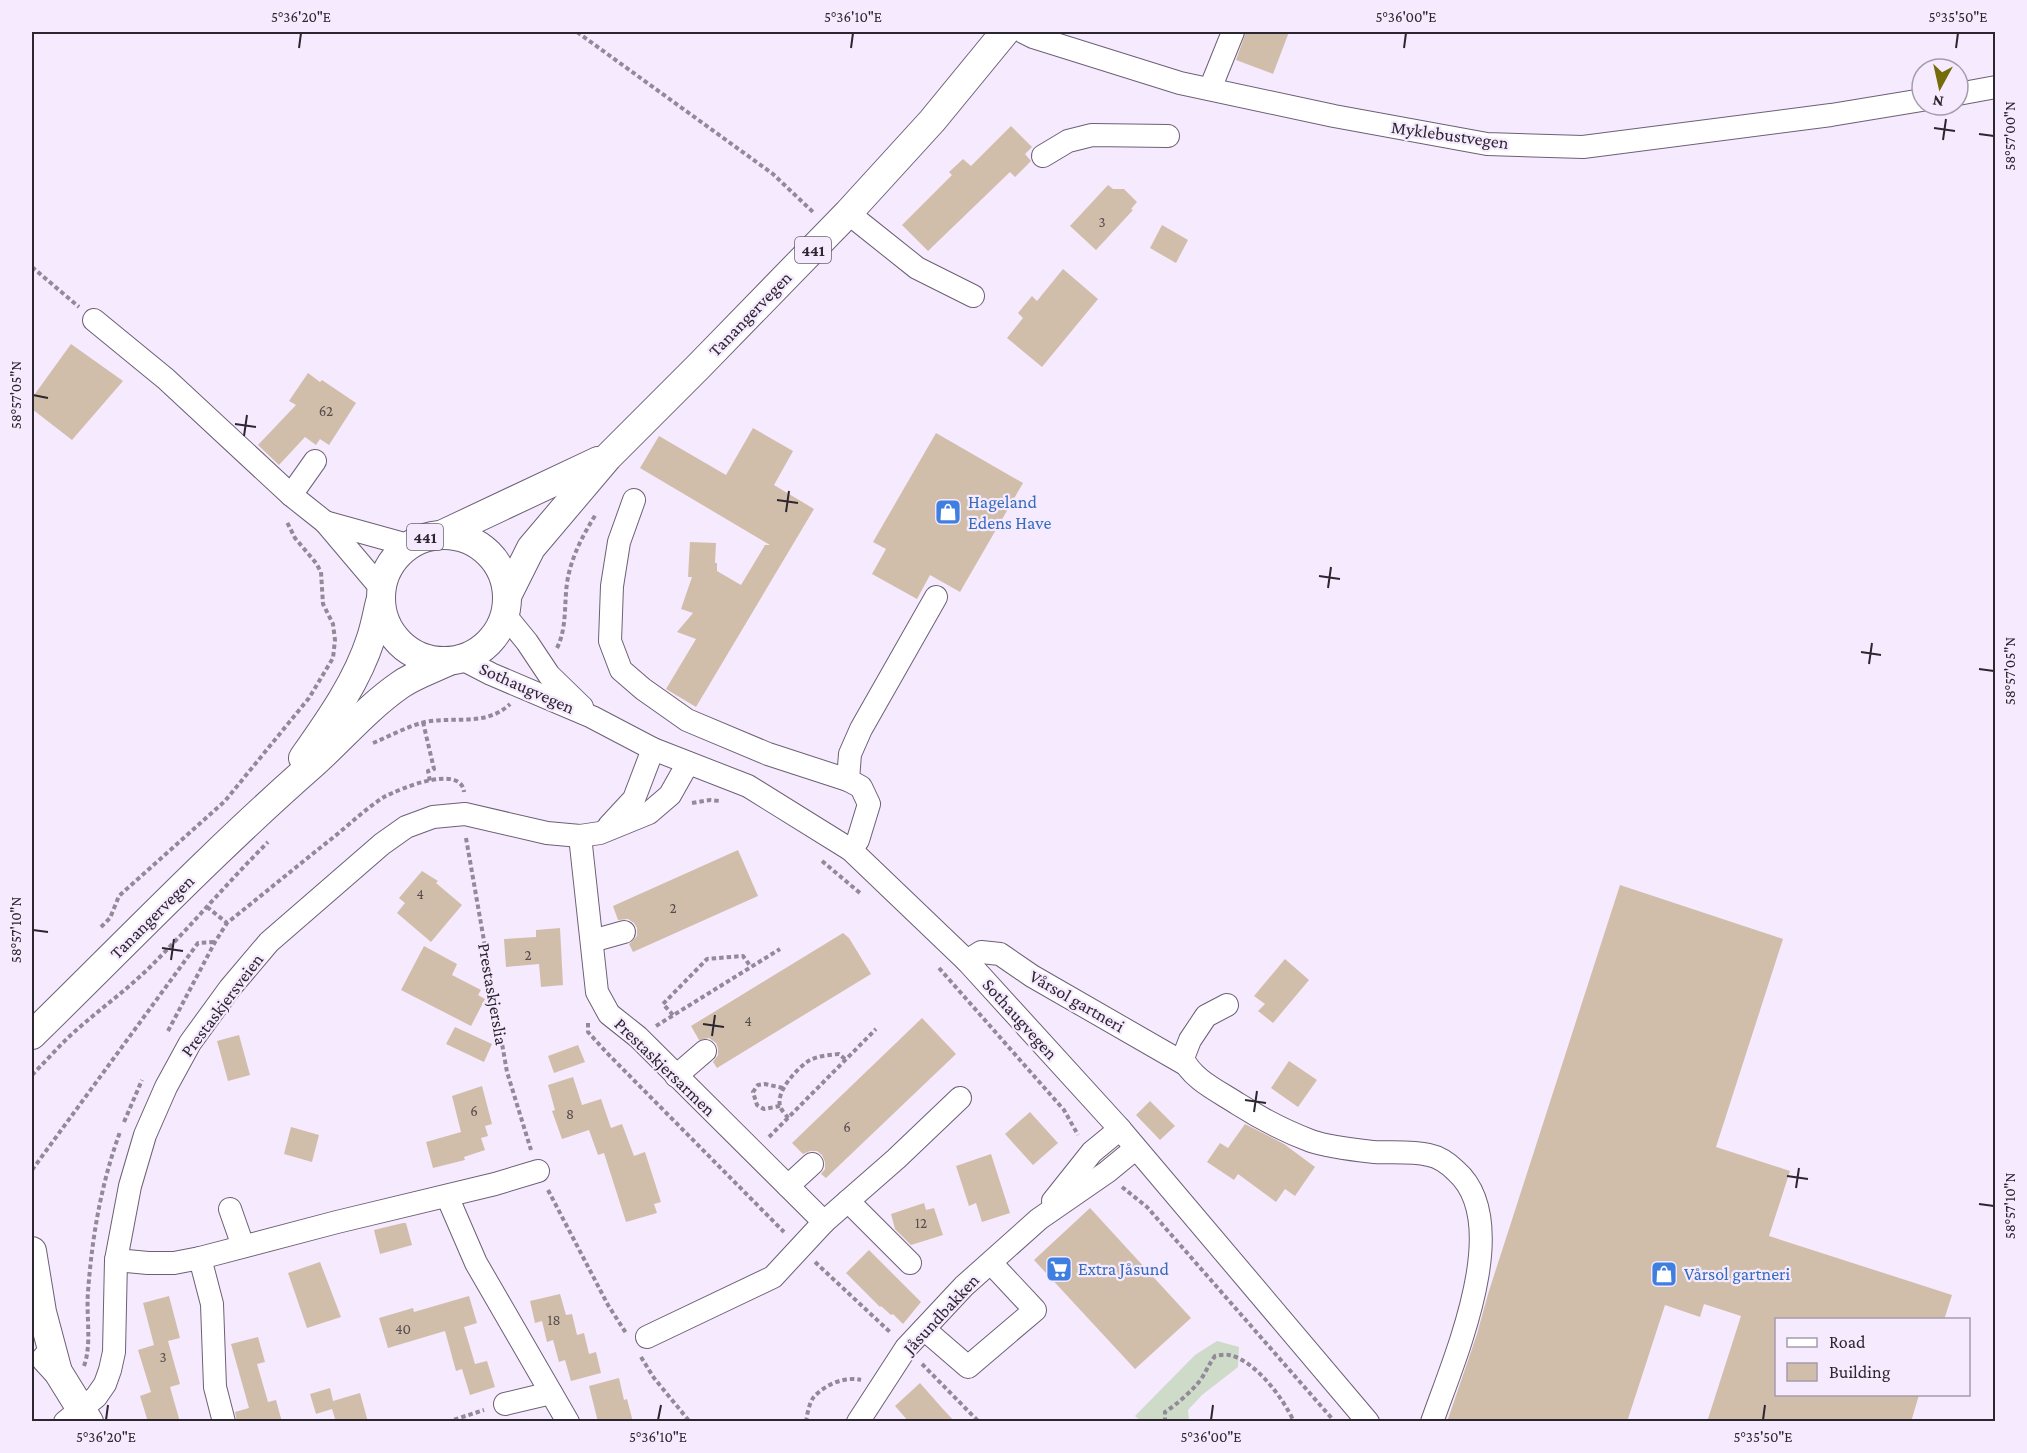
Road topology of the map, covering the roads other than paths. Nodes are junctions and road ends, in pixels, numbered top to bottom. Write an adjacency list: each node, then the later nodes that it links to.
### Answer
1 (1005, 32): 10 (main road, Tanangervegen / 441)
2 (1023, 32): 5 (street, Myklebustvegen)
3 (1233, 32): 5 (street)
4 (1995, 87): 6 (street)
5 (1210, 89): 7 (street, Myklebustvegen)
6 (1970, 92)
7 (1910, 102)
8 (1168, 136): 9 (street)
9 (1043, 156)
10 (840, 221): 11 (street); 13 (main road, Tanangervegen / 441)
11 (973, 296)
12 (94, 320): 15 (street)
13 (608, 457): 18 (main road, Tanangervegen / 441); 22 (main road, Tanangervegen / 441)
14 (315, 461): 15 (street)
15 (283, 487): 17 (street)
16 (634, 500): 27 (street)
17 (325, 522): 19 (street); 20 (street)
18 (443, 534): 19 (main road, 441); 22 (main road, 441)
19 (408, 545): 20 (main road, 441)
20 (380, 594): 23 (main road); 28 (main road, Tanangervegen / 441)
21 (936, 597): 27 (street)
22 (506, 605): 23 (main road, 441); 24 (street, Sothaugvegen)
23 (456, 660): 24 (street, Sothaugvegen); 28 (main road, Tanangervegen / 441)
24 (592, 717): 25 (street, Sothaugvegen)
25 (653, 749): 26 (street, Sothaugvegen); 29 (street)
26 (688, 763): 29 (street, Prestaskjersveien); 31 (street, Sothaugvegen)
27 (848, 780): 31 (street)
28 (273, 799): 36 (main road, Tanangervegen / 441)
29 (604, 831): 30 (street, Prestaskjersveien)
30 (580, 836): 33 (street, Prestaskjersarmen); 54 (street, Prestaskjersveien)
31 (851, 850): 34 (street, Sothaugvegen)
32 (624, 932): 33 (street)
33 (592, 940): 39 (street, Prestaskjersarmen)
34 (967, 960): 38 (street, Vårsol gartneri); 41 (street, Sothaugvegen)
35 (1227, 1005): 38 (street)
36 (32, 1035)
37 (705, 1051): 39 (street)
38 (1185, 1064): 68 (street, Vårsol gartneri)
39 (676, 1076): 45 (street, Prestaskjersarmen)
40 (960, 1098): 47 (street)
41 (1120, 1129): 42 (street, Sothaugvegen); 49 (street, Jåsundbakken)
42 (1135, 1149): 49 (street, Jåsundbakken); 67 (street, Sothaugvegen)
43 (812, 1164): 45 (street)
44 (538, 1171): 46 (street)
45 (788, 1186): 50 (street, Prestaskjersarmen)
46 (447, 1196): 51 (street); 61 (street)
47 (848, 1201): 50 (street); 55 (street)
48 (230, 1209): 51 (street)
49 (1039, 1219): 56 (street, Jåsundbakken)
50 (824, 1222): 58 (street)
51 (243, 1246): 53 (street)
52 (32, 1251): 60 (main road)
53 (200, 1258): 54 (street); 64 (street)
54 (116, 1260): 63 (street, Prestaskjersveien)
55 (910, 1263)
56 (991, 1263): 57 (street, Jåsundbakken); 57 (street)
57 (924, 1329): 66 (street, Jåsundbakken)
58 (637, 1341)
59 (32, 1345): 60 (main road)
60 (58, 1372): 63 (main road)
61 (551, 1393): 62 (street); 65 (street)
62 (505, 1404)
63 (78, 1417)
64 (224, 1422)
65 (568, 1422)
66 (858, 1422)
67 (1368, 1422)
68 (1432, 1422)

